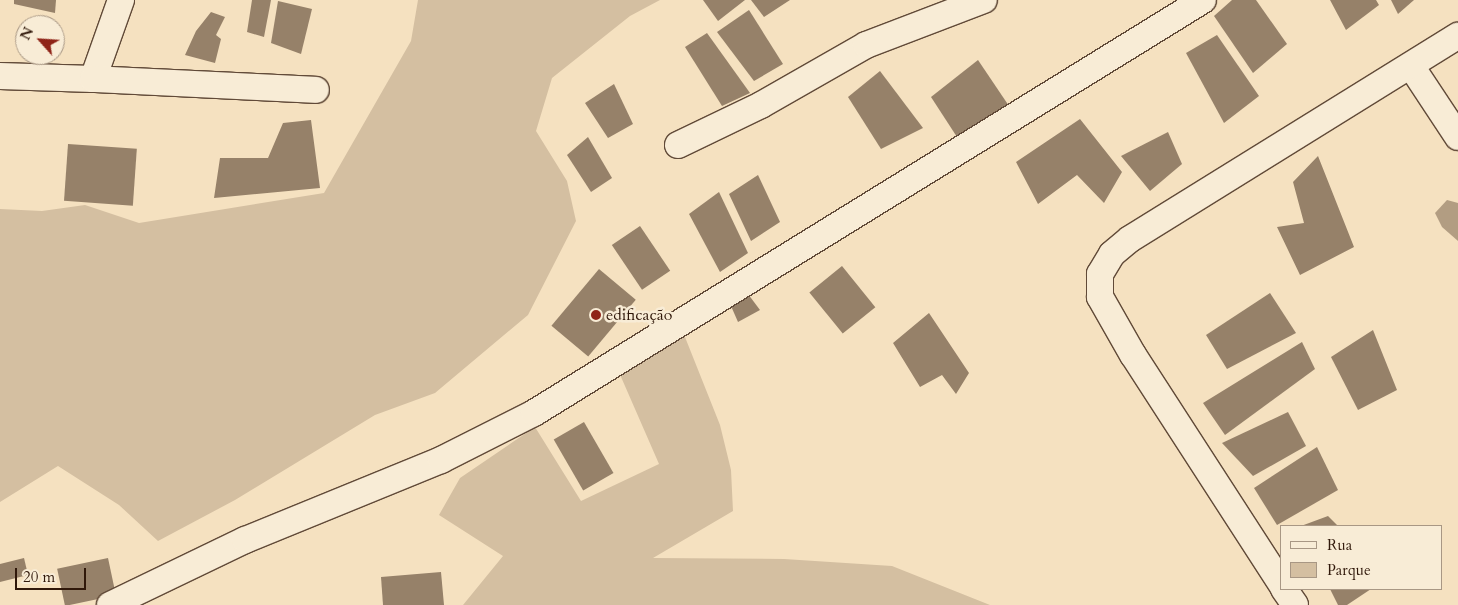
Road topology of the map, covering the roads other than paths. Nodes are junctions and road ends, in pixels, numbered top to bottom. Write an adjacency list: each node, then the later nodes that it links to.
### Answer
1 (121, 0): 7 (street)
2 (984, 0): 10 (street)
3 (1203, 0): 13 (street)
4 (1458, 36): 5 (street)
5 (1412, 66): 9 (street); 11 (street)
6 (0, 76): 7 (street)
7 (93, 79): 8 (street)
8 (316, 90)
9 (1458, 137)
10 (678, 145)
11 (1280, 582)
12 (1285, 590): 14 (street)
13 (110, 605)
14 (1295, 605)

